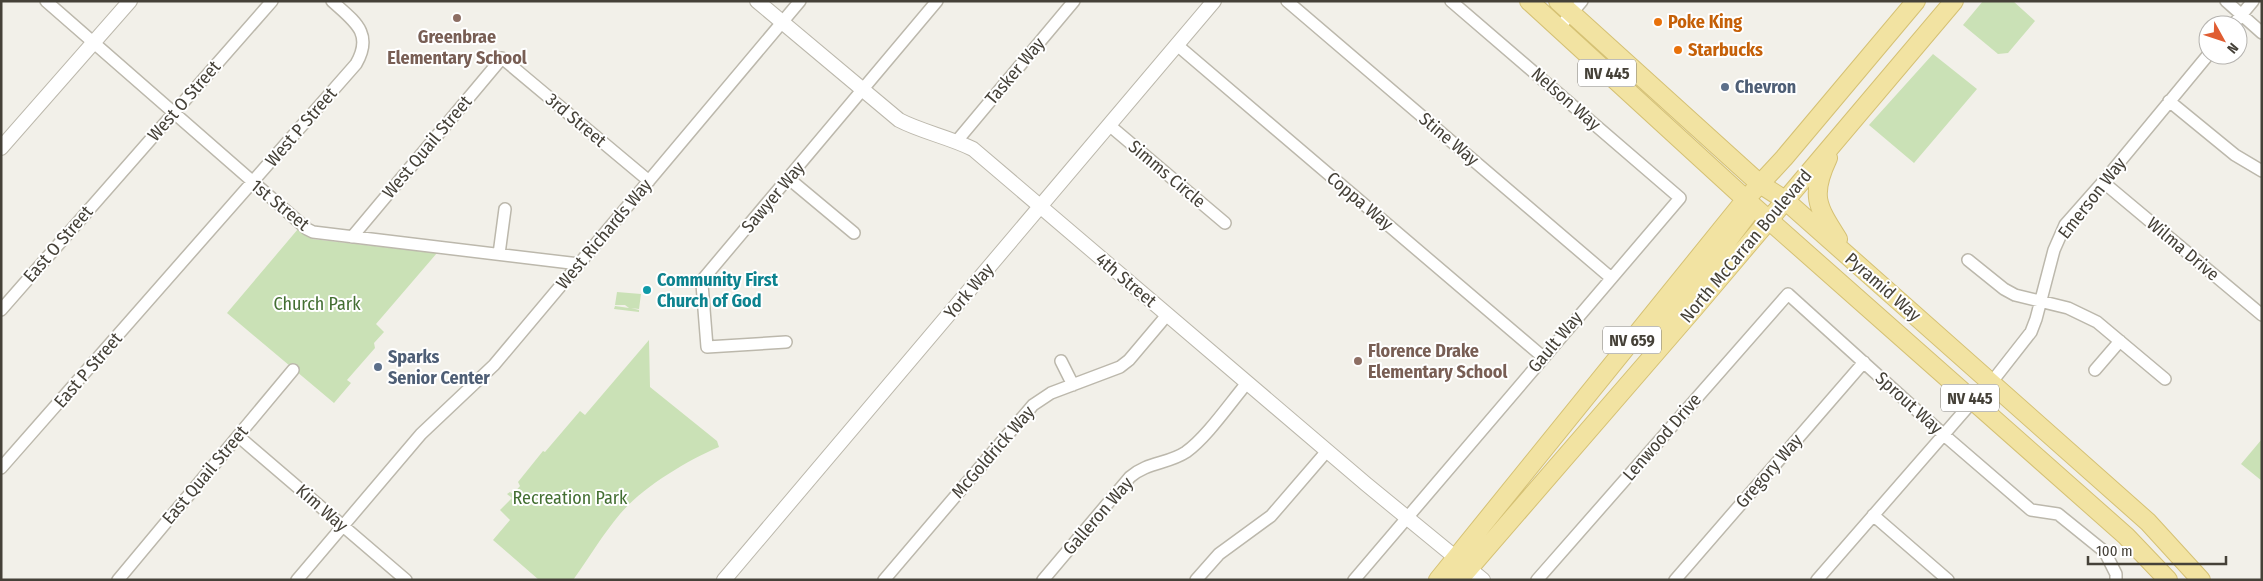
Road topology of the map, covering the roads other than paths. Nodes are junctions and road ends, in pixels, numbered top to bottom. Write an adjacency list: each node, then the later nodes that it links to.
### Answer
1 (46, 1): 23 (street, 1st Street)
2 (130, 1): 23 (street)
3 (272, 1): 29 (street, West O Street)
4 (332, 1): 37 (street, West P Street)
5 (757, 1): 20 (street, 4th Street)
6 (800, 1): 20 (street, West Richards Way)
7 (937, 1): 27 (street, Sawyer Way)
8 (1074, 1): 32 (street, Tasker Way)
9 (1214, 1): 24 (street, York Way)
10 (1287, 1): 55 (street, Stine Way)
11 (1451, 1): 40 (street, Nelson Way)
12 (1529, 1): 21 (main road, Pyramid Way / NV 445)
13 (1558, 1): 18 (main road, Pyramid Way / NV 445)
14 (1916, 1): 39 (main road, North McCarran Boulevard / NV 659)
15 (1954, 1): 31 (main road, North McCarran Boulevard / NV 659)
16 (2226, 1): 19 (street)
17 (2253, 1): 19 (street)
18 (1577, 7): 21 (street); 39 (main road, Pyramid Way / NV 445)
19 (2242, 14): 22 (street)
20 (782, 23): 27 (street, 4th Street); 36 (street, West Richards Way)
21 (1558, 29): 43 (main road, Pyramid Way / NV 445)
22 (2262, 33)
23 (94, 43): 29 (street, 1st Street); 33 (street)
24 (1177, 45): 30 (street, York Way); 63 (street, Coppa Way)
25 (502, 58): 36 (street, 3rd Street); 49 (street, West Quail Street)
26 (2200, 65): 28 (street, Emerson Way)
27 (862, 90): 32 (street, 4th Street); 35 (street, Sawyer Way)
28 (2169, 101): 34 (street); 38 (street, Emerson Way)
29 (174, 113): 37 (street, 1st Street); 42 (street, West O Street)
30 (1109, 125): 44 (street, York Way); 47 (street, Simms Circle)
31 (1836, 140): 41 (main road, North McCarran Boulevard / NV 659); 51 (main road)
32 (956, 142): 44 (street, 4th Street)
33 (3, 143)
34 (2262, 171)
35 (788, 178): 48 (street); 62 (street, Sawyer Way)
36 (649, 181): 53 (street, West Richards Way)
37 (252, 182): 49 (street, 1st Street); 54 (street, West P Street)
38 (2104, 182): 57 (street, Emerson Way); 60 (street, Wilma Drive)
39 (1760, 184): 41 (main road, Pyramid Way / NV 445); 43 (main road, North McCarran Boulevard / NV 659)
40 (1680, 198): 55 (street, Gault Way)
41 (1785, 200): 46 (main road, North McCarran Boulevard / NV 659); 51 (main road, Pyramid Way / NV 445)
42 (96, 202): 58 (street, East O Street)
43 (1749, 203): 46 (main road, Pyramid Way / NV 445); 64 (main road); 81 (main road, North McCarran Boulevard / NV 659)
44 (1041, 207): 59 (street, 4th Street); 85 (street, York Way)
45 (505, 209): 50 (street)
46 (1768, 219): 64 (main road, North McCarran Boulevard / NV 659); 73 (main road, Pyramid Way / NV 445)
47 (1225, 223)
48 (854, 233)
49 (352, 237): 50 (street, 1st Street)
50 (499, 254): 53 (street, 1st Street)
51 (1852, 260): 71 (main road, Pyramid Way / NV 445)
52 (1968, 260): 57 (street)
53 (579, 264): 80 (street, West Richards Way)
54 (175, 271): 77 (street, East P Street)
55 (1610, 277): 63 (street, Gault Way)
56 (1788, 294): 66 (street, Sprout Way); 92 (street, Lenwood Drive)
57 (2041, 301): 61 (street); 71 (street, Emerson Way)
58 (1, 310)
59 (1168, 315): 70 (street, 4th Street); 72 (street, McGoldrick Way)
60 (2262, 315)
61 (2120, 341): 68 (street); 69 (street)
62 (786, 342)
63 (1543, 357): 79 (street, Gault Way)
64 (1649, 358): 81 (main road, North McCarran Boulevard / NV 659)
65 (1061, 361): 72 (street)
66 (1864, 362): 74 (street, Sprout Way); 93 (street, Gregory Way)
67 (293, 370): 75 (street, East Quail Street)
68 (2095, 370)
69 (2165, 379)
70 (1247, 383): 76 (street, 4th Street); 87 (street, Galleron Way)
71 (1991, 383): 98 (main road, Pyramid Way / NV 445)
72 (1073, 385): 86 (street, McGoldrick Way)
73 (1973, 401): 74 (street); 97 (main road, Pyramid Way / NV 445)
74 (1944, 435): 78 (street); 96 (street, Sprout Way)
75 (238, 436): 80 (street, Kim Way); 82 (street, East Quail Street)
76 (1327, 451): 79 (street, 4th Street); 88 (street)
77 (1, 468)
78 (1873, 515): 94 (street); 95 (street)
79 (1408, 517): 81 (street, 4th Street); 89 (street, Gault Way)
80 (343, 526): 83 (street, West Richards Way); 84 (street, Kim Way)
81 (1462, 568): 90 (main road, North McCarran Boulevard / NV 659); 91 (street, 4th Street)
82 (118, 580)
83 (297, 580)
84 (406, 580)
85 (724, 580)
86 (884, 580)
87 (1043, 580)
88 (1196, 580)
89 (1354, 580)
90 (1438, 580)
91 (1483, 580)
92 (1537, 580)
93 (1675, 580)
94 (1817, 580)
95 (1948, 580)
96 (2116, 580)
97 (2168, 580)
98 (2201, 580)

